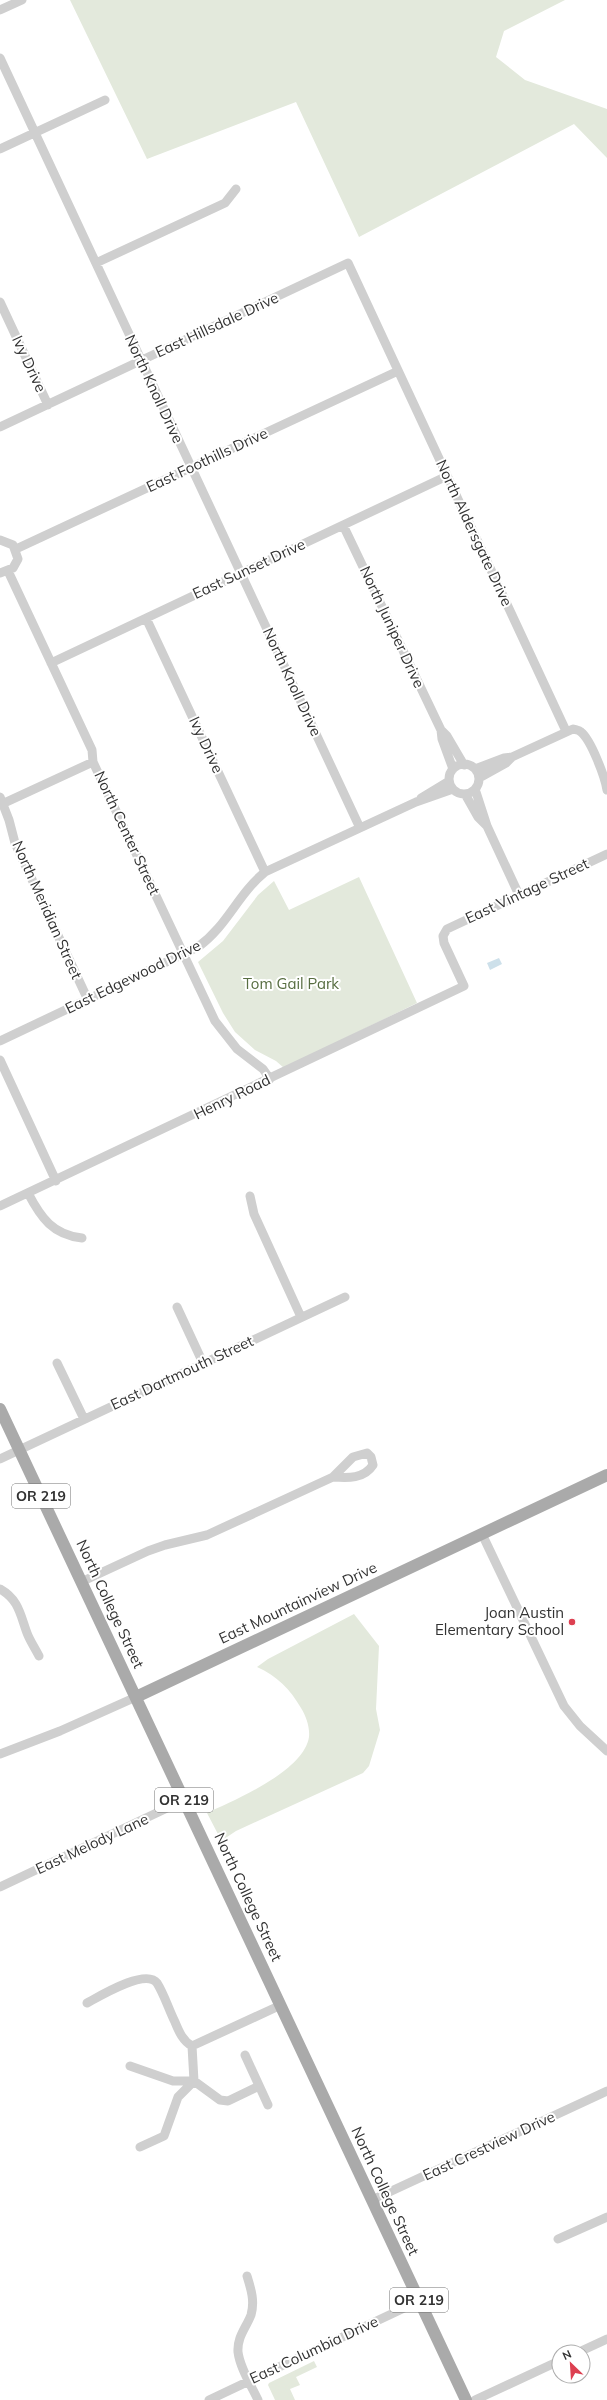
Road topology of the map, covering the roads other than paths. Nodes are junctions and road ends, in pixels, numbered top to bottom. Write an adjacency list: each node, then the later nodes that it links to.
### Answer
1 (22, 0): 2 (street)
2 (0, 10)
3 (0, 58): 5 (street, North Knoll Drive)
4 (105, 100): 5 (street)
5 (34, 133): 6 (street); 8 (street, North Knoll Drive)
6 (0, 149)
7 (236, 189): 8 (street)
8 (96, 263): 11 (street, North Knoll Drive)
9 (348, 263): 11 (street, East Hillsdale Drive); 12 (street, North Aldersgate Drive)
10 (0, 302): 13 (street, Ivy Drive)
11 (140, 361): 13 (street, East Hillsdale Drive); 15 (street, North Knoll Drive)
12 (398, 371): 15 (street, East Foothills Drive); 16 (street, North Aldersgate Drive)
13 (48, 405): 14 (street, East Hillsdale Drive)
14 (0, 427)
15 (191, 467): 19 (street, East Foothills Drive); 21 (street, North Knoll Drive)
16 (447, 476): 17 (street, East Sunset Drive); 25 (street, North Aldersgate Drive)
17 (343, 524): 21 (street, East Sunset Drive); 24 (street, North Juniper Drive)
18 (0, 540): 19 (street)
19 (16, 549): 20 (street)
20 (4, 572): 23 (street, North Center Street)
21 (241, 573): 22 (street, East Sunset Drive); 38 (street, North Knoll Drive)
22 (146, 618): 23 (street, East Sunset Drive); 40 (street, Ivy Drive)
23 (51, 663): 27 (street, North Center Street)
24 (441, 730): 28 (street, North Juniper Drive); 30 (street, North Juniper Drive)
25 (566, 731): 26 (street); 34 (street)
26 (512, 757): 29 (street); 31 (street)
27 (93, 762): 36 (street); 42 (street, North Center Street)
28 (464, 765): 29 (street); 30 (street)
29 (475, 769): 31 (street)
30 (453, 770): 32 (street)
31 (479, 778): 33 (street)
32 (451, 785): 35 (street); 38 (street, East Edgewood Drive)
33 (475, 789): 35 (street); 37 (street)
34 (607, 790)
35 (465, 794): 37 (street)
36 (1, 802): 44 (street, North Meridian Street)
37 (487, 826): 41 (street)
38 (360, 828): 40 (street, East Edgewood Drive)
39 (607, 854): 41 (street, East Vintage Street)
40 (265, 872): 42 (street, East Edgewood Drive)
41 (519, 895): 43 (street, East Vintage Street)
42 (184, 955): 44 (street, East Edgewood Drive); 47 (street, North Center Street)
43 (464, 986): 47 (street, Henry Road)
44 (88, 1000): 45 (street, East Edgewood Drive)
45 (0, 1041)
46 (0, 1060): 48 (street)
47 (270, 1079): 48 (street, Henry Road)
48 (56, 1181): 49 (street, Henry Road)
49 (28, 1194): 51 (street, Henry Road); 52 (street)
50 (250, 1196): 55 (street)
51 (0, 1206)
52 (82, 1238)
53 (345, 1297): 55 (street, East Dartmouth Street)
54 (177, 1307): 57 (street)
55 (301, 1317): 57 (street, East Dartmouth Street)
56 (57, 1363): 59 (street)
57 (203, 1363): 59 (street, East Dartmouth Street)
58 (0, 1409): 60 (main road, North College Street / OR 219)
59 (84, 1419): 60 (street, East Dartmouth Street)
60 (19, 1450): 61 (street, East Dartmouth Street); 65 (main road, North College Street / OR 219)
61 (0, 1460)
62 (607, 1475): 64 (main road, East Mountainview Drive)
63 (333, 1477): 65 (street)
64 (482, 1534): 68 (main road, East Mountainview Drive); 69 (street)
65 (81, 1582): 68 (main road, North College Street / OR 219)
66 (0, 1589): 67 (street)
67 (39, 1656)
68 (136, 1696): 70 (street, East Mountainview Drive); 71 (main road, North College Street / OR 219)
69 (607, 1751)
70 (0, 1754)
71 (184, 1800): 72 (street, East Melody Lane); 74 (main road, North College Street / OR 219)
72 (0, 1887)
73 (87, 2003): 75 (street)
74 (281, 2006): 75 (street); 83 (main road, North College Street / OR 219)
75 (192, 2046): 78 (street)
76 (245, 2055): 79 (street)
77 (130, 2066): 78 (street)
78 (194, 2081): 79 (street); 82 (street)
79 (259, 2086): 81 (street)
80 (607, 2091): 83 (street, East Crestview Drive)
81 (268, 2105)
82 (140, 2147)
83 (372, 2200): 87 (main road, North College Street / OR 219)
84 (607, 2217): 85 (street)
85 (558, 2239)
86 (247, 2276): 91 (street)
87 (419, 2301): 91 (street, East Columbia Drive); 94 (main road, North College Street / OR 219)
88 (607, 2339): 89 (street)
89 (591, 2346)
90 (551, 2365): 95 (street)
91 (249, 2381): 92 (street, East Columbia Drive); 93 (street)
92 (209, 2400)
93 (258, 2400)
94 (466, 2400)
95 (475, 2400)

